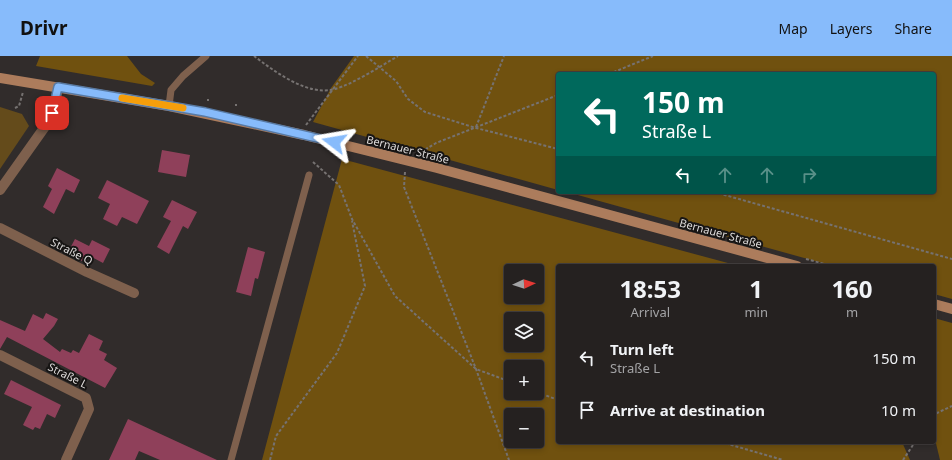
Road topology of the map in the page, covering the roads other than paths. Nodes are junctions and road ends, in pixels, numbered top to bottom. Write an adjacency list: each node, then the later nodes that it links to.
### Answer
1 (206, 56): 4 (lane)
2 (4, 79): 3 (main road, Bernauer Straße)
3 (58, 87): 4 (main road, Bernauer Straße); 6 (street)
4 (169, 106): 8 (main road, Bernauer Straße)
5 (310, 175): 14 (lane)
6 (0, 190)
7 (0, 228): 9 (street, Straße Q)
8 (790, 264)
9 (134, 293)
10 (936, 305): 11 (main road)
11 (952, 309)
12 (0, 355): 13 (street, Straße L)
13 (66, 460)
14 (231, 460)

